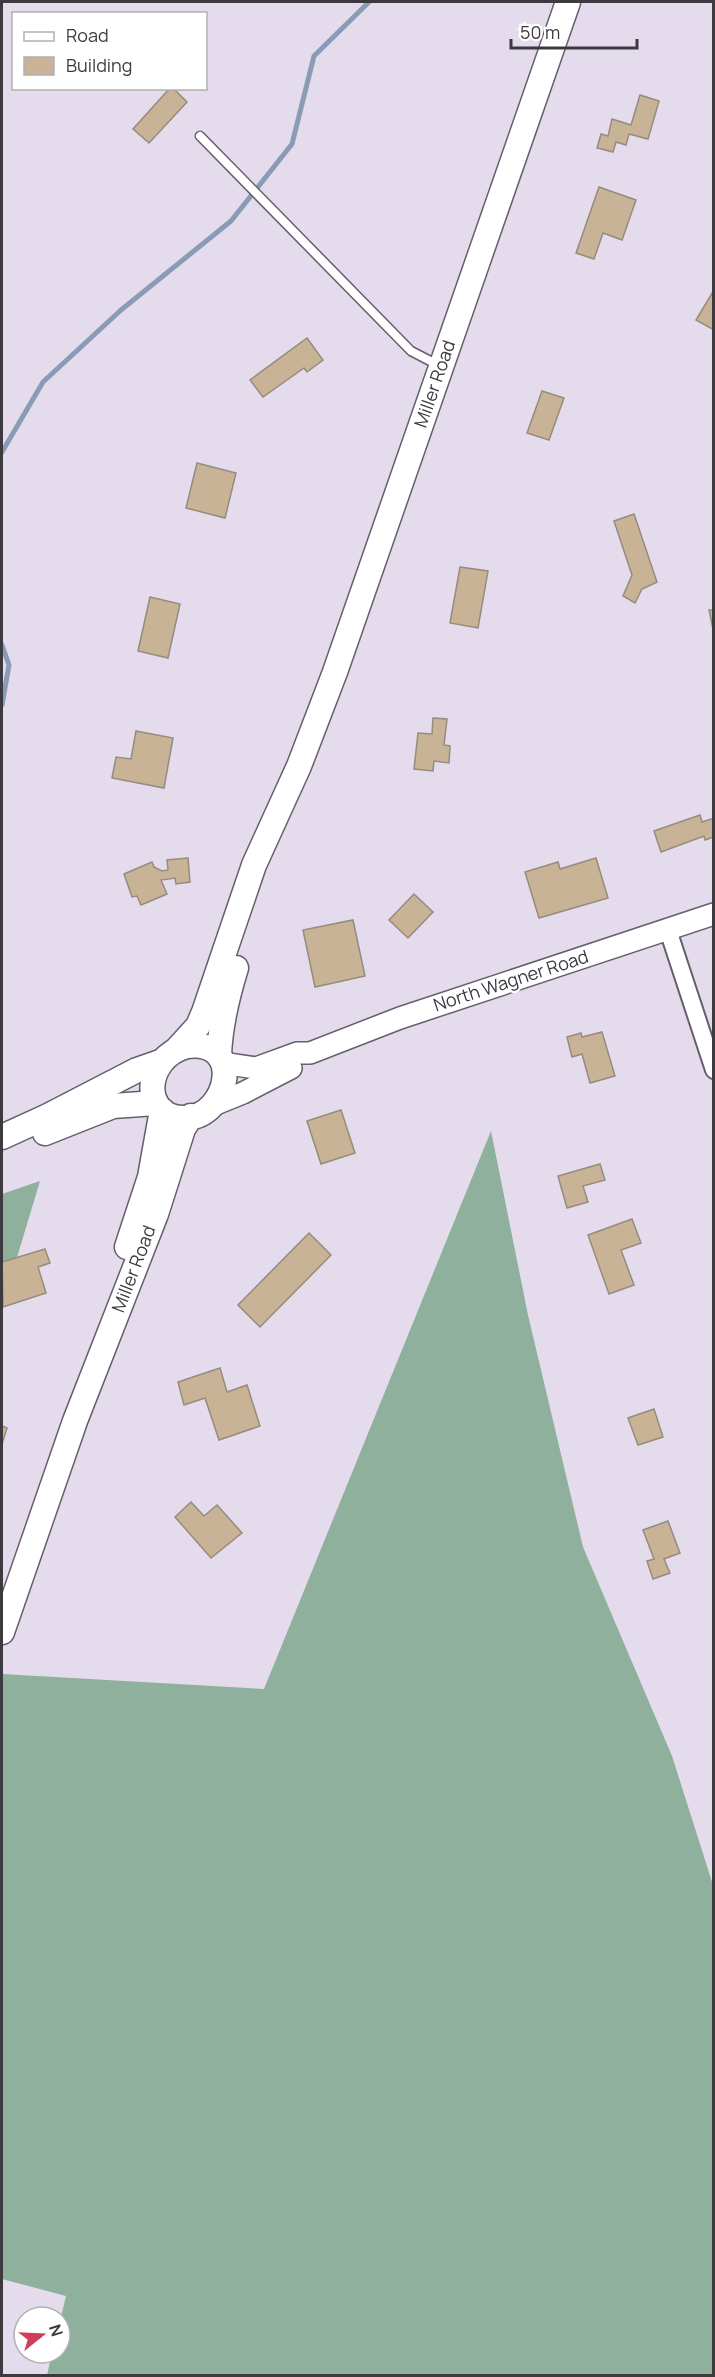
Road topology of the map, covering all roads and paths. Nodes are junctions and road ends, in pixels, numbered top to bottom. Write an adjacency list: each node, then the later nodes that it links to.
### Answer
1 (568, 2): 3 (main road, Miller Road)
2 (200, 136): 3 (lane)
3 (441, 367): 4 (main road, Miller Road)
4 (299, 766): 8 (main road, Miller Road); 9 (main road, Miller Road)
5 (714, 914): 6 (street, North Wagner Road)
6 (668, 930): 7 (street, North Wagner Road); 10 (street)
7 (310, 1053): 9 (street, North Wagner Road); 12 (street, North Wagner Road)
8 (169, 1055): 9 (main road); 11 (main road); 13 (main road)
9 (220, 1059): 12 (main road)
10 (714, 1070)
11 (159, 1106): 12 (main road); 14 (main road); 15 (main road, Miller Road)
12 (201, 1111): 15 (main road, Miller Road)
13 (2, 1137)
14 (2, 1152)
15 (75, 1421): 16 (main road, Miller Road)
16 (2, 1632)

